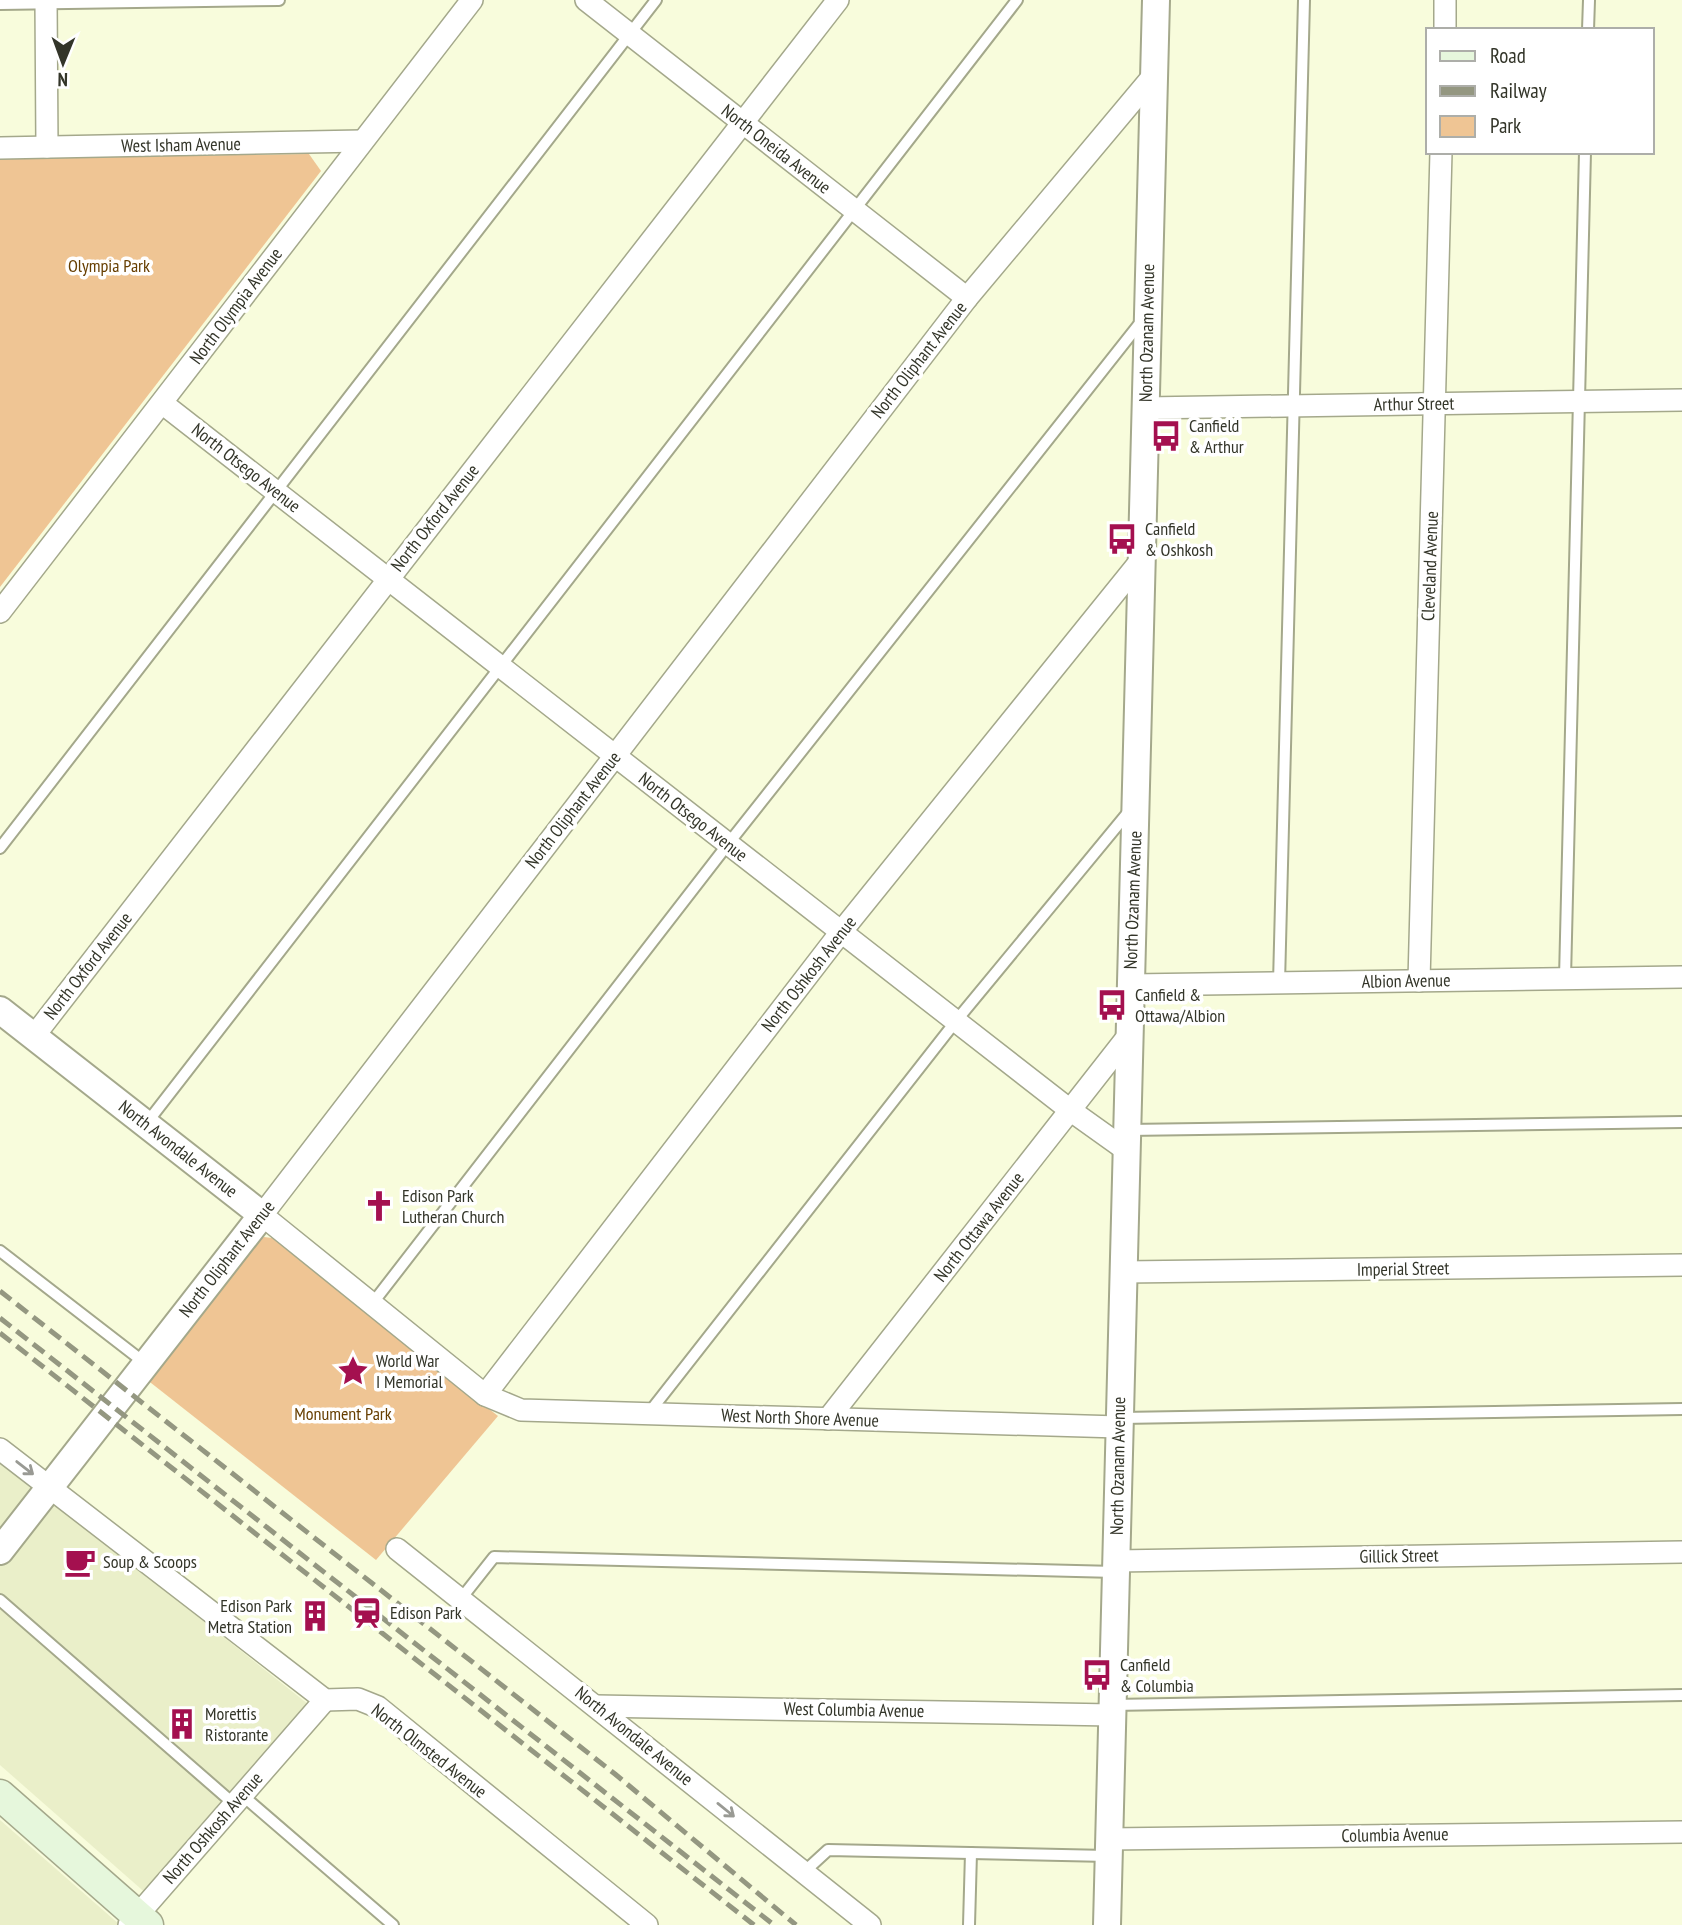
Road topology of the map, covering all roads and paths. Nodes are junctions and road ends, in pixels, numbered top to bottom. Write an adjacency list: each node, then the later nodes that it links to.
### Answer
1 (279, 0): 11 (lane)
2 (472, 0): 18 (street, North Olympia Avenue)
3 (586, 0): 15 (street, North Oneida Avenue)
4 (656, 0): 15 (lane)
5 (838, 0): 17 (street, North Oxford Avenue)
6 (1017, 0): 23 (lane)
7 (1156, 0): 16 (street, North Ozanam Avenue)
8 (1304, 0): 30 (lane)
9 (1445, 0): 13 (street)
10 (1589, 0): 14 (lane)
11 (46, 2): 12 (lane); 19 (street)
12 (0, 4)
13 (1445, 28)
14 (1588, 28)
15 (629, 34): 17 (street, North Oneida Avenue); 32 (lane)
16 (1154, 75): 24 (street, North Oliphant Avenue); 25 (street, North Ozanam Avenue)
17 (740, 122): 23 (street, North Oneida Avenue); 34 (street, North Oxford Avenue)
18 (362, 141): 19 (street, West Isham Avenue); 28 (street, North Olympia Avenue)
19 (47, 147): 20 (street, West Isham Avenue)
20 (0, 148)
21 (1441, 154): 29 (street, Cleveland Avenue)
22 (1585, 154): 27 (lane)
23 (853, 209): 24 (street, North Oneida Avenue); 36 (lane)
24 (967, 298): 37 (street, North Oliphant Avenue)
25 (1148, 313): 31 (street, North Ozanam Avenue); 39 (lane)
26 (1682, 400): 27 (street, Arthur Street)
27 (1579, 401): 29 (street, Arthur Street); 43 (lane)
28 (162, 403): 32 (street, North Otsego Avenue); 35 (street, North Olympia Avenue)
29 (1434, 404): 30 (street, Arthur Street); 44 (street, Cleveland Avenue)
30 (1293, 406): 31 (street, Arthur Street); 45 (lane)
31 (1145, 408): 33 (street, North Ozanam Avenue)
32 (276, 492): 34 (street, North Otsego Avenue); 40 (lane)
33 (1142, 559): 38 (street, North Ozanam Avenue); 41 (street, North Oshkosh Avenue)
34 (388, 579): 36 (street, North Otsego Avenue); 50 (street, North Oxford Avenue)
35 (0, 612)
36 (501, 667): 37 (street, North Otsego Avenue); 53 (lane)
37 (614, 756): 39 (street, North Otsego Avenue); 55 (street, North Oliphant Avenue)
38 (1135, 804): 46 (street, North Ozanam Avenue); 48 (lane)
39 (728, 844): 41 (street, North Otsego Avenue); 59 (lane)
40 (0, 848)
41 (841, 932): 48 (street, North Otsego Avenue); 61 (street, North Oshkosh Avenue)
42 (1682, 976): 43 (street, Albion Avenue)
43 (1565, 978): 44 (street, Albion Avenue)
44 (1419, 981): 45 (street, Albion Avenue)
45 (1279, 983): 46 (street, Albion Avenue)
46 (1130, 985): 49 (street, North Ozanam Avenue)
47 (0, 1010): 50 (street, North Avondale Avenue)
48 (956, 1021): 51 (street, North Otsego Avenue); 63 (lane)
49 (1129, 1034): 51 (street, North Ottawa Avenue); 54 (street, North Ozanam Avenue)
50 (34, 1036): 53 (street, North Avondale Avenue)
51 (1070, 1110): 54 (street, North Otsego Avenue); 64 (street, North Ottawa Avenue)
52 (1682, 1122): 54 (lane)
53 (146, 1124): 55 (street, North Avondale Avenue)
54 (1127, 1140): 58 (street, North Ozanam Avenue)
55 (262, 1215): 59 (street, North Avondale Avenue); 60 (street, North Oliphant Avenue)
56 (0, 1251): 60 (lane)
57 (1682, 1265): 58 (street, Imperial Street)
58 (1123, 1272): 65 (street, North Ozanam Avenue)
59 (372, 1304): 61 (street, North Avondale Avenue)
60 (145, 1363): 67 (street, North Oliphant Avenue)
61 (485, 1395): 63 (street, West North Shore Avenue)
62 (1682, 1409): 65 (lane)
63 (648, 1414): 64 (street, West North Shore Avenue)
64 (828, 1419): 65 (street, West North Shore Avenue)
65 (1119, 1422): 71 (street, North Ozanam Avenue)
66 (0, 1449): 67 (street, one-way to 67)
67 (50, 1488): 69 (street, North Oliphant Avenue); 75 (street)
68 (397, 1549): 73 (street, North Avondale Avenue)
69 (0, 1551)
70 (1682, 1552): 71 (street, Gillick Street)
71 (1116, 1566): 73 (lane); 77 (street, North Ozanam Avenue)
72 (0, 1600): 79 (lane)
73 (460, 1600): 76 (street, North Avondale Avenue)
74 (1682, 1695): 77 (lane)
75 (325, 1700): 79 (street, North Oshkosh Avenue); 86 (street, North Olmsted Avenue)
76 (596, 1706): 77 (street, West Columbia Avenue); 83 (street, North Avondale Avenue, one-way to 83)
77 (1112, 1710): 81 (street, North Ozanam Avenue)
78 (0, 1795): 84 (main road)
79 (238, 1799): 84 (street, North Oshkosh Avenue); 85 (lane)
80 (1682, 1832): 81 (street, Columbia Avenue)
81 (1109, 1847): 82 (lane); 89 (street, North Ozanam Avenue)
82 (971, 1853): 83 (lane); 88 (lane)
83 (804, 1872): 87 (street, North Avondale Avenue)
84 (138, 1922)
85 (393, 1925)
86 (647, 1925)
87 (870, 1925)
88 (969, 1925)
89 (1107, 1925)

